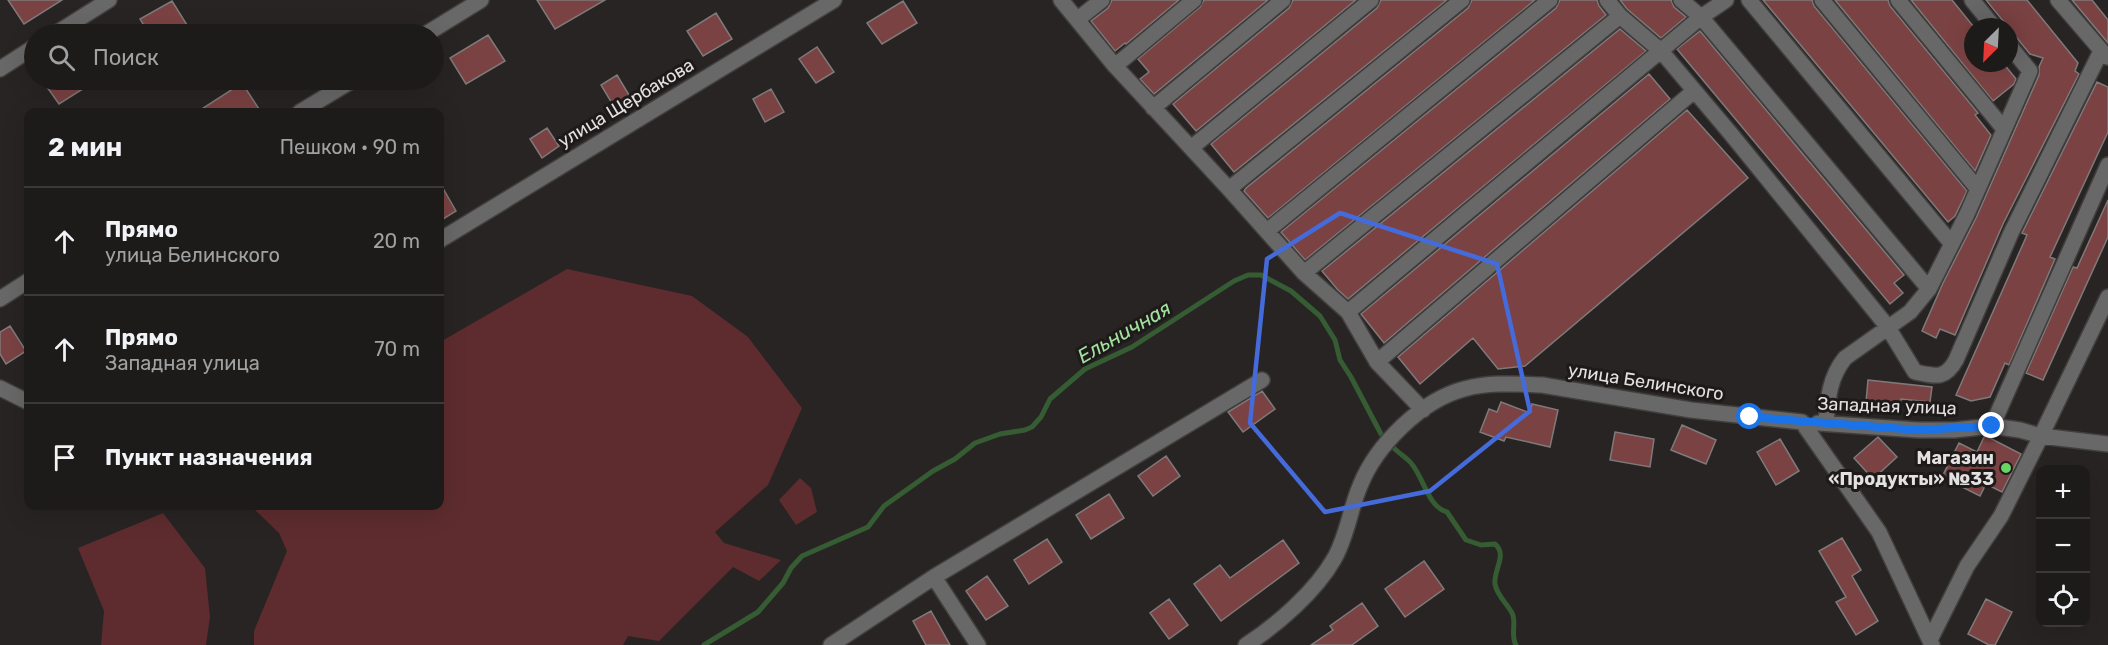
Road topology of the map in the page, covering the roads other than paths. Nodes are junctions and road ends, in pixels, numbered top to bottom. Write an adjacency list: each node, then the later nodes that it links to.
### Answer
1 (110, 0): 23 (street)
2 (482, 0): 24 (street)
3 (834, 0): 41 (street, улица Щербакова)
4 (1061, 0): 22 (street)
5 (1102, 0): 22 (street)
6 (1194, 0): 29 (street)
7 (1283, 0): 34 (street)
8 (1371, 0): 36 (street)
9 (1462, 0): 39 (street)
10 (1550, 0): 40 (street)
11 (1607, 0): 19 (street)
12 (1681, 0): 20 (street)
13 (1726, 0): 20 (street)
14 (1749, 0): 42 (street)
15 (1822, 0): 38 (street)
16 (1898, 0): 35 (street)
17 (1972, 0): 21 (street)
18 (2058, 0): 27 (street)
19 (1620, 16): 25 (street); 43 (street)
20 (1701, 17): 25 (street); 45 (street)
21 (1987, 18)
22 (1078, 20): 29 (street)
23 (71, 24)
24 (442, 24)
25 (1661, 51): 32 (street); 48 (street)
26 (24, 53): 30 (street)
27 (2104, 55): 49 (street)
28 (2018, 56): 35 (street)
29 (1115, 66): 34 (street)
30 (0, 69)
31 (336, 90): 33 (street)
32 (1694, 91): 49 (street); 50 (street)
33 (307, 108)
34 (1154, 108): 36 (street)
35 (2004, 129): 38 (street)
36 (1191, 148): 39 (street)
37 (2108, 165): 57 (street)
38 (1977, 188): 42 (street)
39 (1229, 189): 40 (street)
40 (1267, 231): 43 (street)
41 (444, 238)
42 (1951, 243): 45 (street)
43 (1304, 273): 48 (street)
44 (24, 284): 47 (street)
45 (1929, 289): 49 (street)
46 (2108, 297): 58 (street)
47 (0, 299)
48 (1348, 312): 50 (street)
49 (1887, 326): 56 (street)
50 (1377, 362): 54 (street)
51 (1262, 380): 60 (street)
52 (0, 388): 53 (street)
53 (24, 400)
54 (1423, 410): 55 (street, улица Белинского); 64 (street, улица Белинского)
55 (1802, 422): 56 (street, Западная улица); 61 (street)
56 (1826, 423): 57 (street, Западная улица)
57 (1992, 426): 58 (street, Западная улица)
58 (2041, 436): 59 (street, Западная улица); 61 (street)
59 (2108, 444)
60 (934, 577): 62 (street); 63 (street)
61 (1931, 642)
62 (831, 645)
63 (978, 645)
64 (1246, 645)

